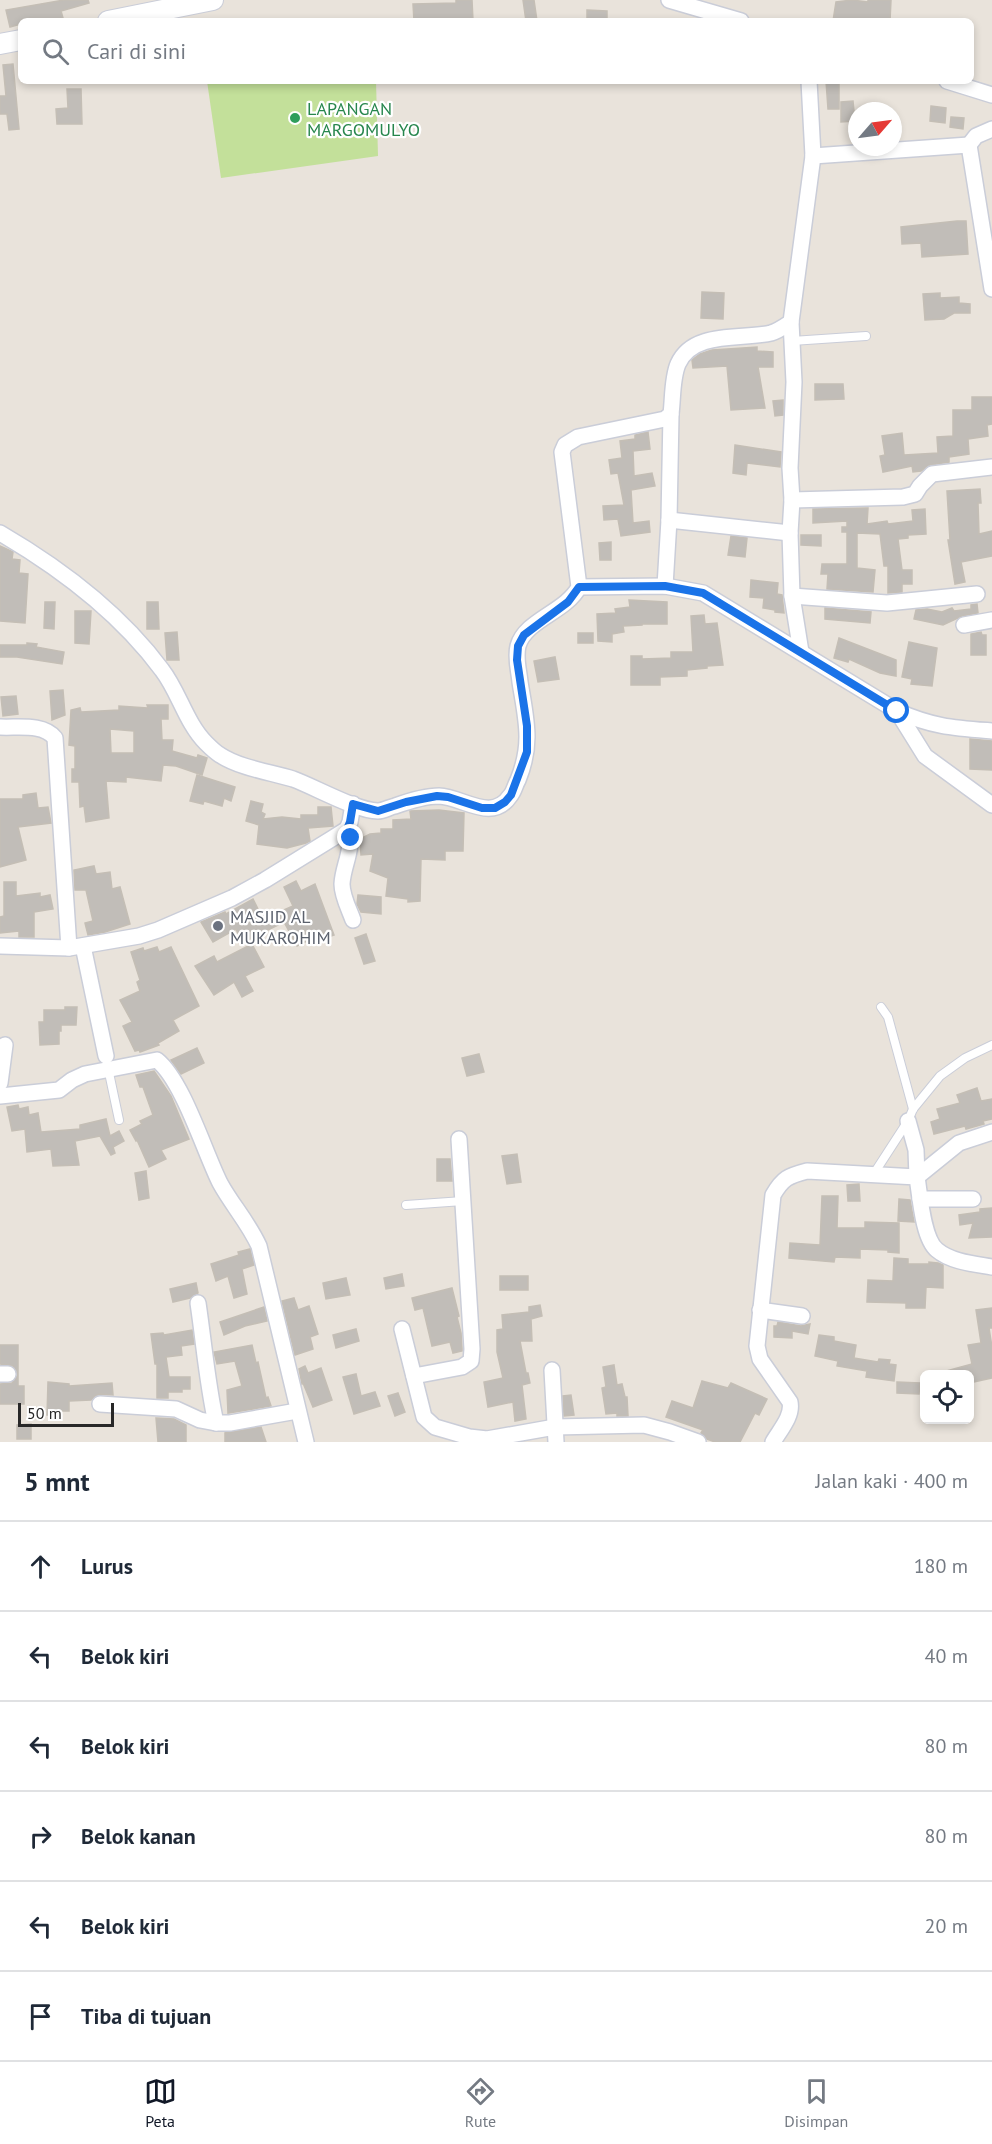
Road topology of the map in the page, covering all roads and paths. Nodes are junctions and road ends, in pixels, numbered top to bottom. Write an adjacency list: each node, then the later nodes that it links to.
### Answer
1 (213, 0): 3 (main road)
2 (669, 0): 4 (street)
3 (123, 18)
4 (731, 18)
5 (18, 41): 6 (main road)
6 (0, 44)
7 (809, 84): 12 (street)
8 (957, 84): 9 (street)
9 (992, 95)
10 (992, 129): 11 (street)
11 (969, 145): 12 (street); 13 (street)
12 (813, 156): 15 (street)
13 (990, 266): 14 (street)
14 (992, 289)
15 (791, 322): 17 (street); 18 (street)
16 (866, 336): 17 (lane)
17 (792, 341): 20 (street)
18 (671, 414): 21 (street); 25 (street)
19 (992, 467): 20 (street)
20 (792, 500): 23 (street)
21 (669, 520): 23 (street); 24 (street)
22 (0, 532): 34 (street)
23 (790, 532): 27 (street)
24 (665, 586): 25 (street); 30 (street)
25 (579, 587): 34 (street)
26 (977, 594): 27 (street)
27 (792, 596): 30 (street)
28 (992, 620): 29 (street)
29 (964, 625)
30 (801, 652): 31 (street)
31 (897, 711): 33 (street); 35 (street)
32 (0, 727): 39 (street)
33 (992, 731)
34 (353, 804): 36 (street)
35 (992, 805)
36 (347, 829): 37 (street); 39 (street)
37 (353, 921)
38 (0, 946): 39 (street)
39 (76, 947): 43 (street)
40 (881, 1007): 46 (lane)
41 (5, 1045): 44 (street)
42 (992, 1045): 46 (lane)
43 (107, 1062): 45 (street); 47 (lane); 64 (street)
44 (0, 1083)
45 (0, 1096)
46 (910, 1115): 50 (lane); 51 (street)
47 (119, 1120)
48 (992, 1132): 51 (street)
49 (459, 1139): 54 (street)
50 (873, 1175): 51 (street); 58 (street)
51 (916, 1178): 52 (street)
52 (921, 1199): 53 (street); 56 (street)
53 (973, 1199)
54 (463, 1201): 55 (lane); 62 (street)
55 (406, 1205)
56 (992, 1267)
57 (198, 1303): 65 (street)
58 (760, 1310): 59 (street); 69 (street)
59 (802, 1316)
60 (402, 1329): 62 (street)
61 (552, 1370): 66 (street)
62 (414, 1376): 66 (street)
63 (100, 1404): 65 (street)
64 (297, 1411): 65 (street); 67 (street)
65 (216, 1423)
66 (556, 1434): 68 (street)
67 (306, 1442)
68 (698, 1442)
69 (773, 1442)

